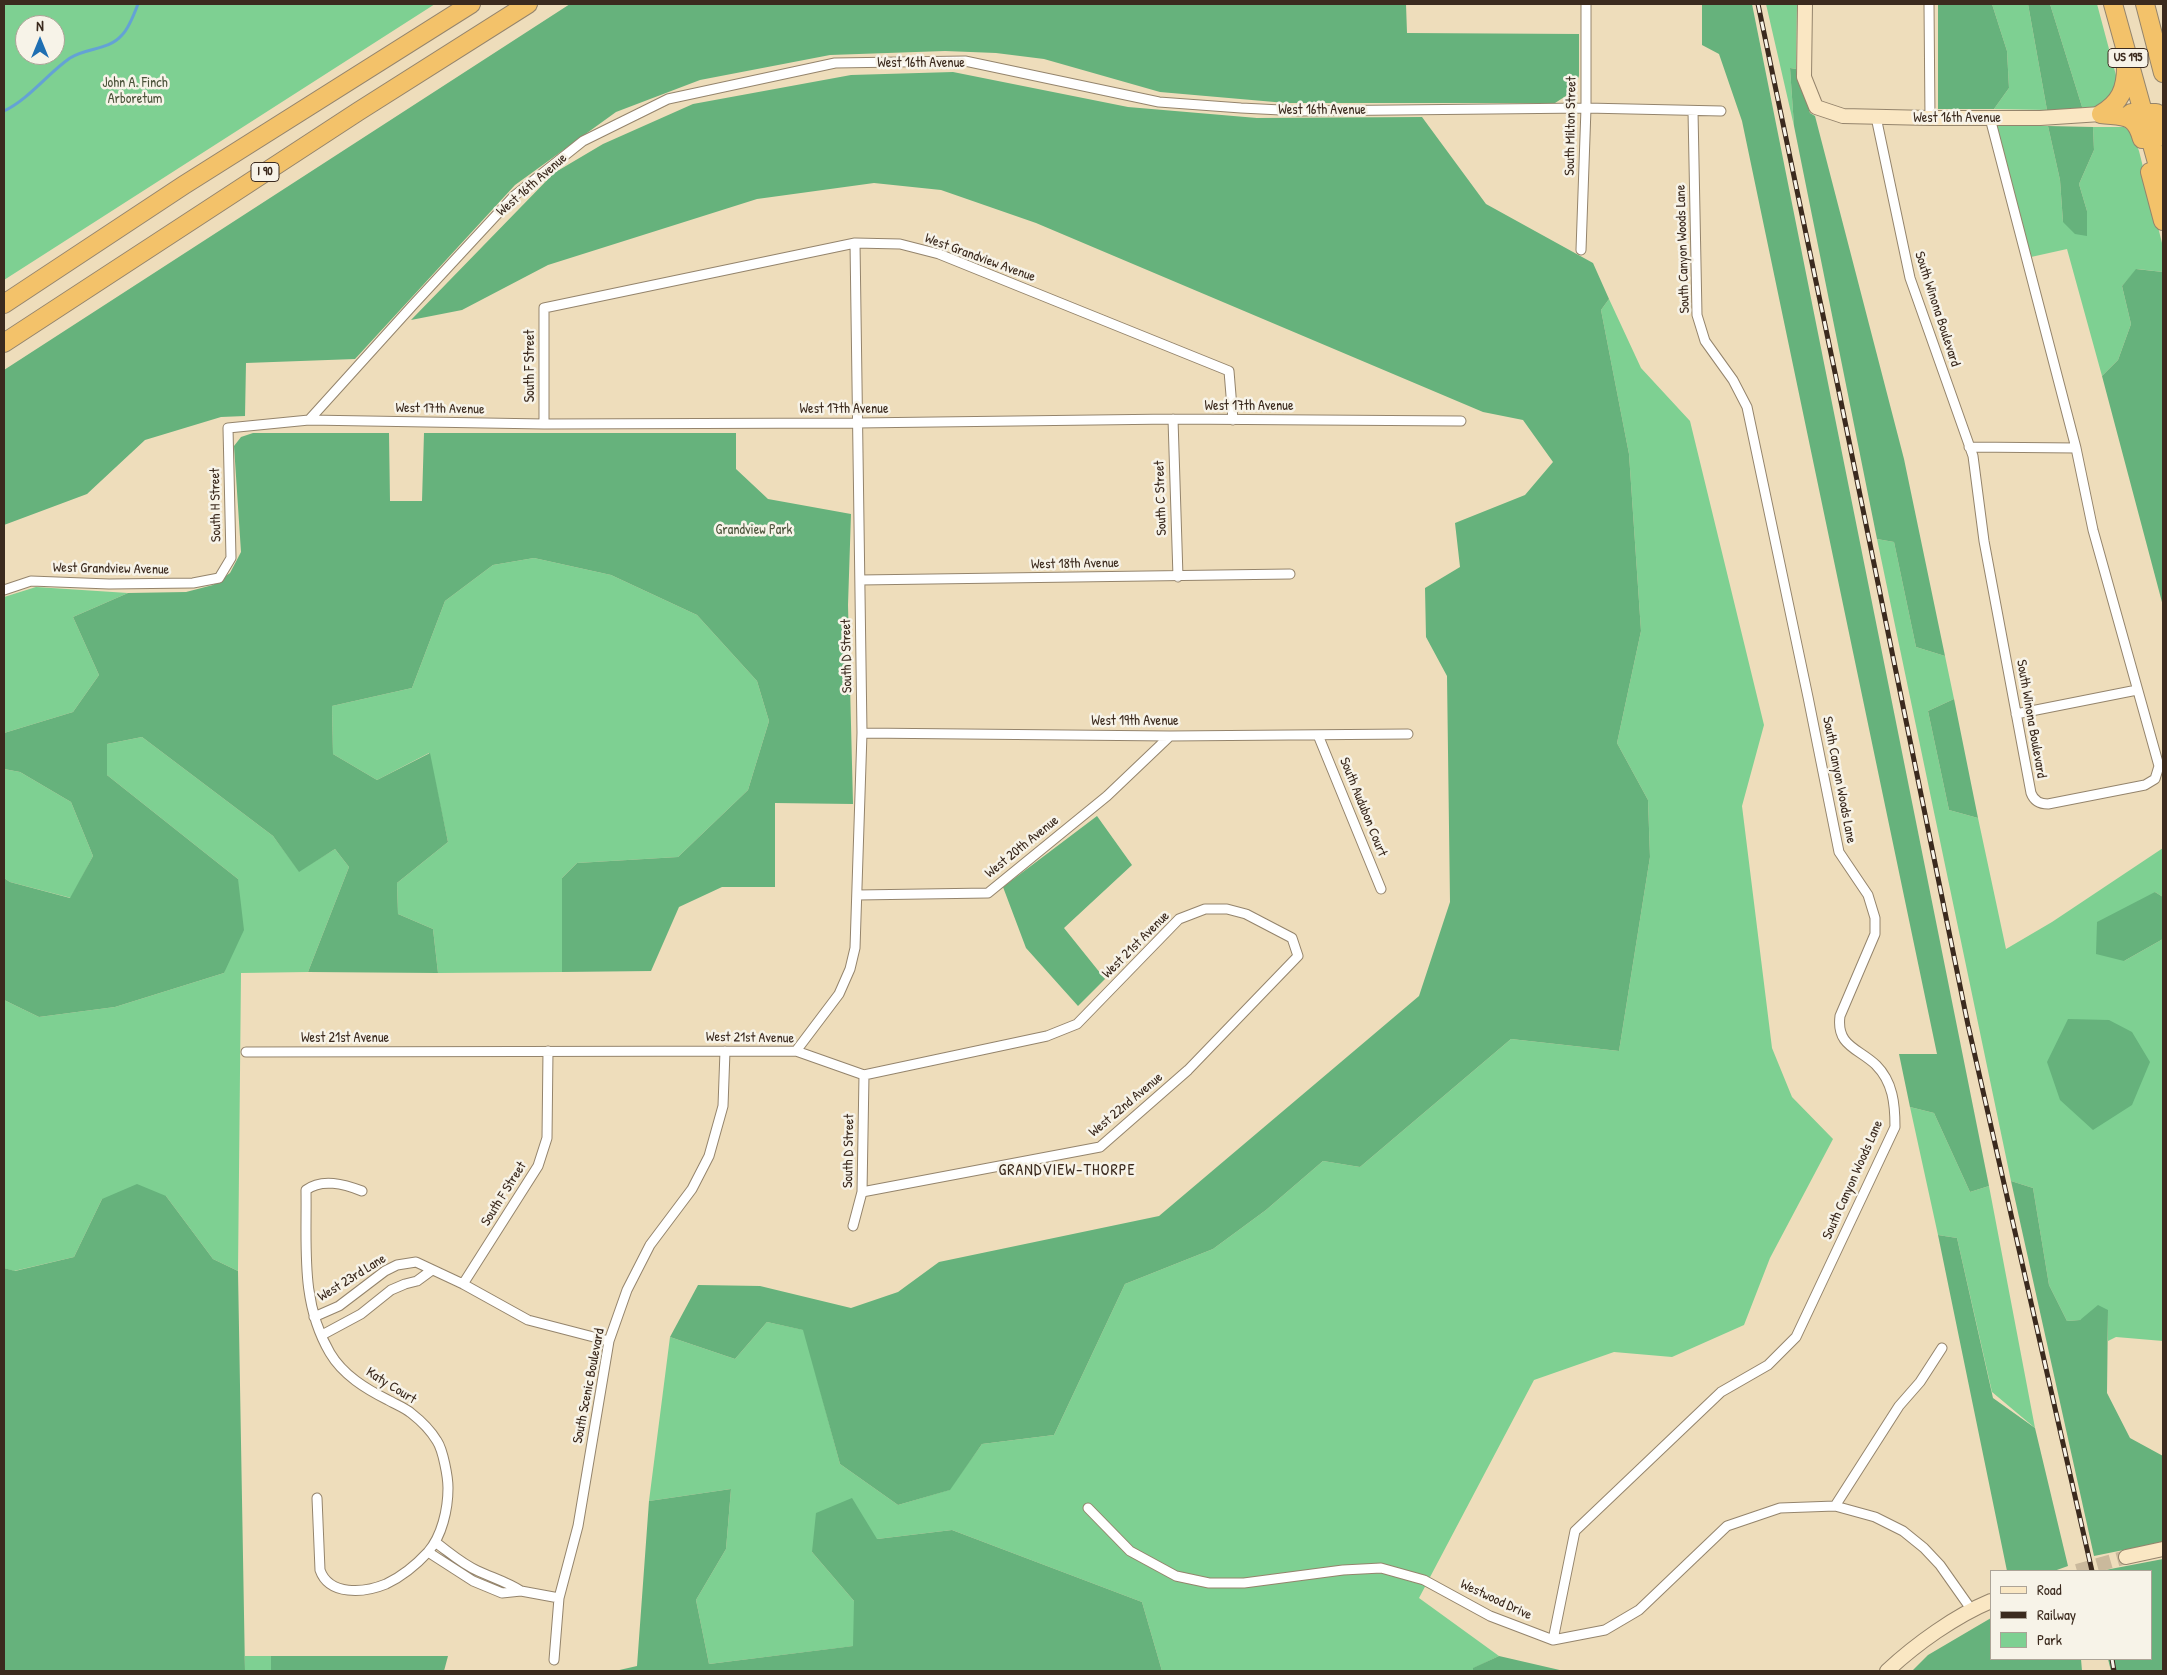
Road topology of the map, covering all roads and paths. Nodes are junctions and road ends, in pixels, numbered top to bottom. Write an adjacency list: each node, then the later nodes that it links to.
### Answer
1 (471, 4): 23 (highway, I 90)
2 (528, 4): 25 (highway, I 90)
3 (1586, 4): 10 (street, South Milton Street)
4 (1805, 4): 15 (street, West 16th Avenue)
5 (1929, 4): 16 (street)
6 (2113, 4): 8 (highway, US 195)
7 (2145, 4): 9 (highway, US 195)
8 (2126, 52): 13 (highway, US 195); 14 (highway)
9 (2163, 73)
10 (1586, 108): 11 (street, West 16th Avenue); 22 (street, South Milton Street); 27 (street, West 16th Avenue)
11 (1693, 111): 12 (street, West 16th Avenue); 74 (street, South Canyon Woods Lane)
12 (1721, 111)
13 (2154, 113): 14 (highway); 18 (highway); 19 (highway, US 195)
14 (2101, 114): 17 (street, West 16th Avenue); 20 (highway)
15 (1876, 117): 16 (street, West 16th Avenue); 33 (street, South Winona Boulevard)
16 (1930, 118): 17 (street, West 16th Avenue)
17 (1990, 118): 34 (street, South Winona Boulevard)
18 (2163, 136)
19 (2163, 184)
20 (2163, 221)
21 (855, 243): 24 (street, West Grandview Avenue); 28 (street, West Grandview Avenue); 30 (street, South D Street)
22 (1581, 250)
23 (4, 304)
24 (544, 308): 31 (street, South F Street)
25 (4, 343)
26 (1173, 419): 28 (street, West 17th Avenue); 30 (street, West 17th Avenue); 36 (street, South C Street)
27 (310, 420): 31 (street, West 17th Avenue); 32 (street, West 17th Avenue)
28 (1233, 420): 29 (street, West 17th Avenue)
29 (1461, 421)
30 (857, 423): 31 (street, West 17th Avenue); 38 (street, South D Street)
31 (544, 424)
32 (228, 428): 37 (street, South H Street)
33 (1969, 447): 34 (street); 41 (street, South Winona Boulevard)
34 (2076, 448): 40 (street, South Winona Boulevard)
35 (1290, 574): 36 (street, West 18th Avenue)
36 (1178, 577): 38 (street, West 18th Avenue)
37 (219, 578): 39 (street, West Grandview Avenue)
38 (860, 580): 42 (street, South D Street)
39 (4, 590)
40 (2137, 690): 41 (street); 41 (street, South Winona Boulevard)
41 (2016, 714)
42 (862, 733): 45 (street, West 19th Avenue); 47 (street, South D Street)
43 (1408, 734): 44 (street, West 19th Avenue)
44 (1318, 735): 45 (street, West 19th Avenue); 46 (street, South Audubon Court)
45 (1170, 736): 47 (street, West 20th Avenue)
46 (1381, 889)
47 (858, 895): 51 (street, South D Street)
48 (1298, 956): 53 (street, West 21st Avenue); 55 (street, West 22nd Avenue)
49 (548, 1051): 50 (street, West 21st Avenue); 52 (street, West 21st Avenue); 58 (street, South F Street)
50 (725, 1051): 51 (street, West 21st Avenue); 61 (street, South Scenic Boulevard)
51 (796, 1051): 53 (street, West 21st Avenue)
52 (246, 1052)
53 (864, 1075): 55 (street, South D Street)
54 (362, 1192): 59 (street, Katy Court)
55 (862, 1192): 56 (street, South D Street)
56 (853, 1226)
57 (432, 1270): 58 (street, West 23rd Lane); 59 (street, West 23rd Lane); 60 (street)
58 (463, 1284): 61 (street, West 23rd Lane)
59 (314, 1317): 60 (street, Katy Court)
60 (322, 1335): 66 (street, Katy Court)
61 (609, 1342): 71 (street, South Scenic Boulevard)
62 (1942, 1348): 64 (street)
63 (317, 1498): 68 (street, Katy Court)
64 (1835, 1506): 73 (street); 74 (street)
65 (1088, 1508): 74 (street, Westwood Drive)
66 (435, 1542): 68 (street, Katy Court); 70 (street)
67 (2163, 1549): 69 (street)
68 (428, 1552): 70 (street)
69 (2126, 1557)
70 (521, 1592): 71 (street)
71 (559, 1598): 75 (street, South Scenic Boulevard)
72 (1990, 1600): 73 (street)
73 (1971, 1609): 76 (street)
74 (1553, 1640)
75 (554, 1660)
76 (1887, 1671)

